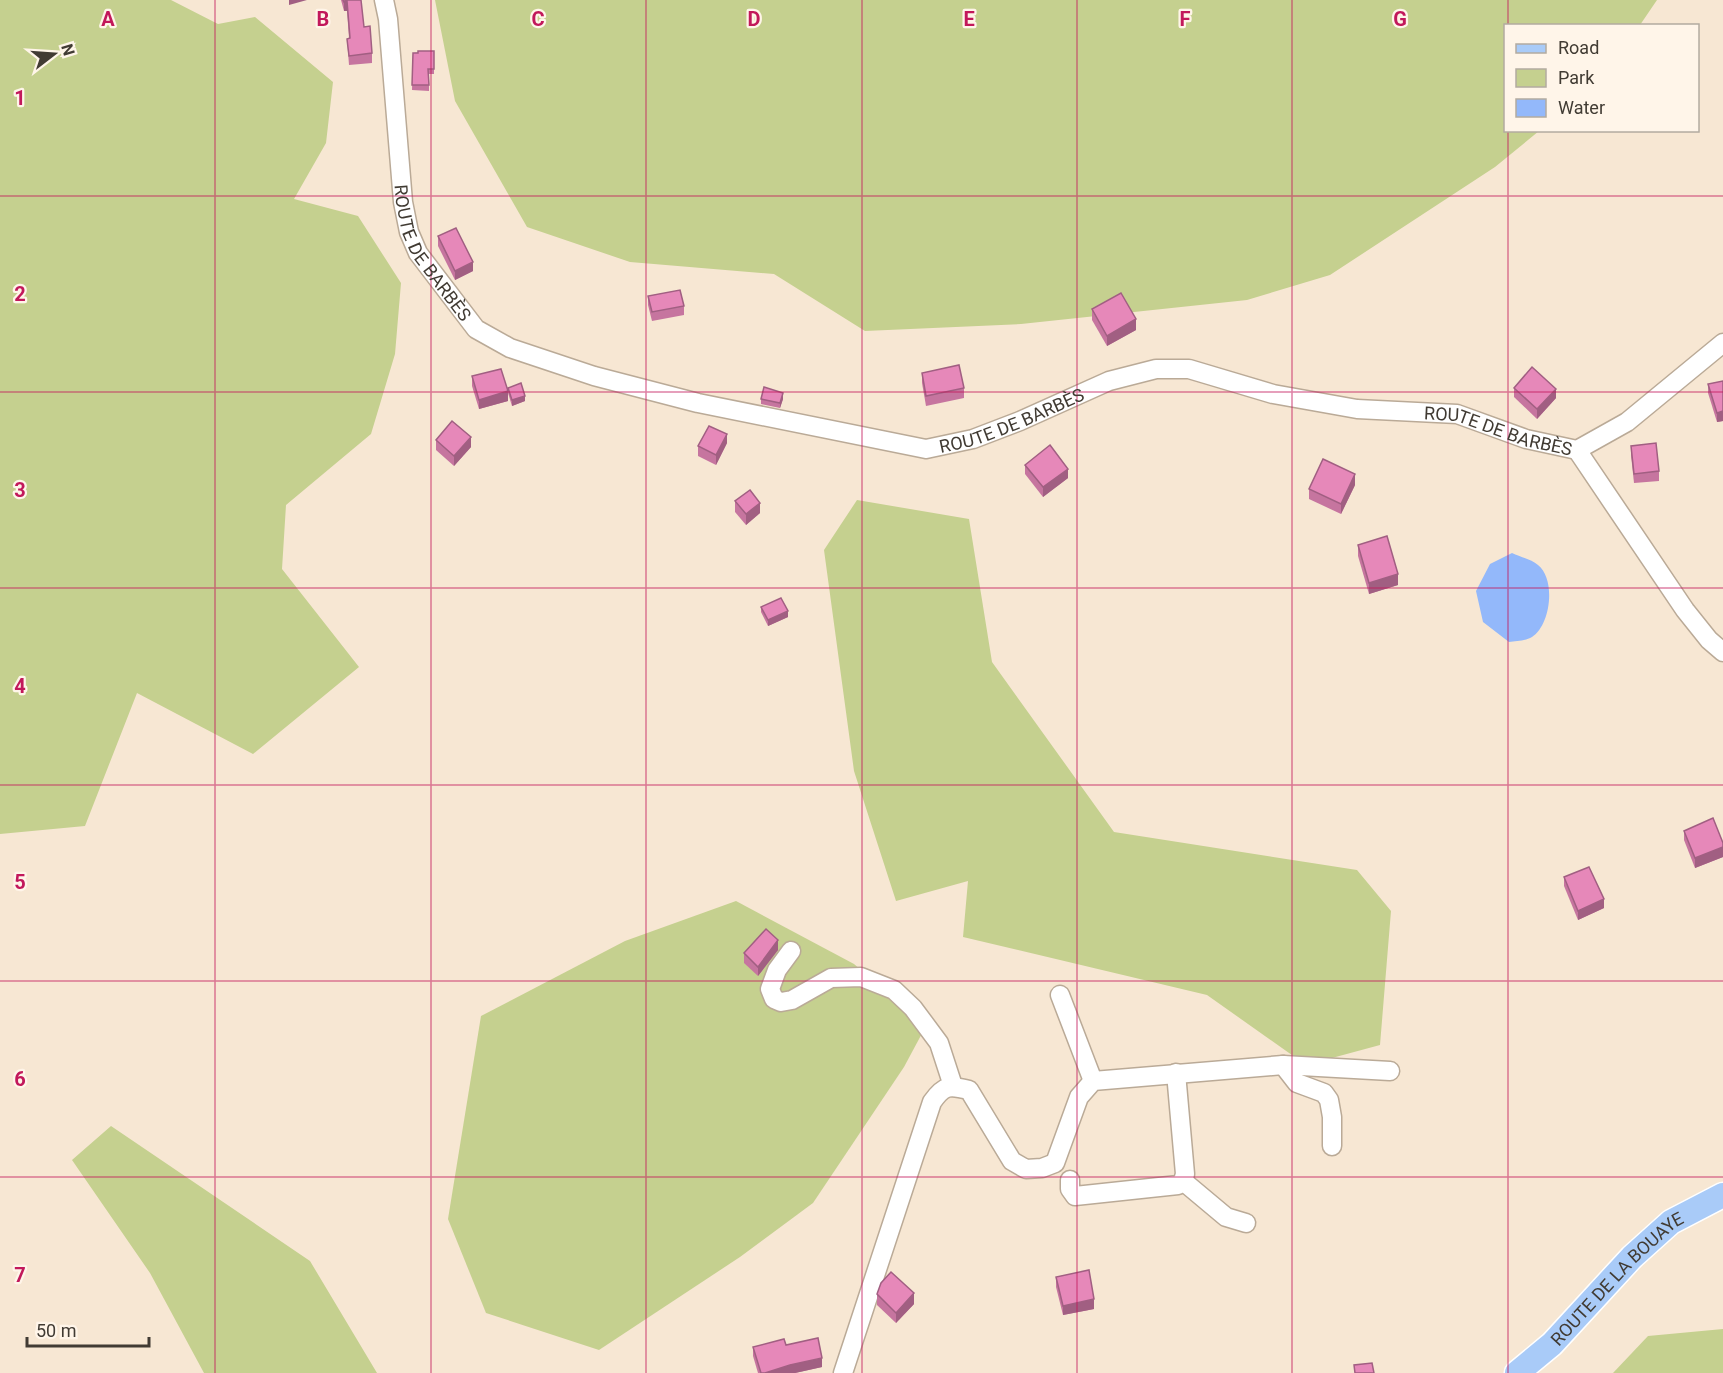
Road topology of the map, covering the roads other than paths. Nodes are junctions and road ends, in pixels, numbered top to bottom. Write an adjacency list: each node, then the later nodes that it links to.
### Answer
1 (384, 0): 3 (street, ROUTE DE BARBÈS)
2 (1723, 343): 3 (street, ROUTE DE BARBÈS)
3 (1577, 450): 4 (street)
4 (1723, 652)
5 (791, 951): 11 (street)
6 (1060, 995): 10 (street)
7 (1283, 1065): 8 (street); 9 (street); 12 (street)
8 (1390, 1071)
9 (1176, 1073): 10 (street); 14 (street)
10 (1093, 1081): 11 (street)
11 (953, 1086): 17 (street)
12 (1332, 1146)
13 (1070, 1180): 14 (street)
14 (1184, 1181): 16 (street)
15 (1723, 1195): 18 (main road, ROUTE DE LA BOUAYE)
16 (1246, 1223)
17 (843, 1373)
18 (1517, 1373)

